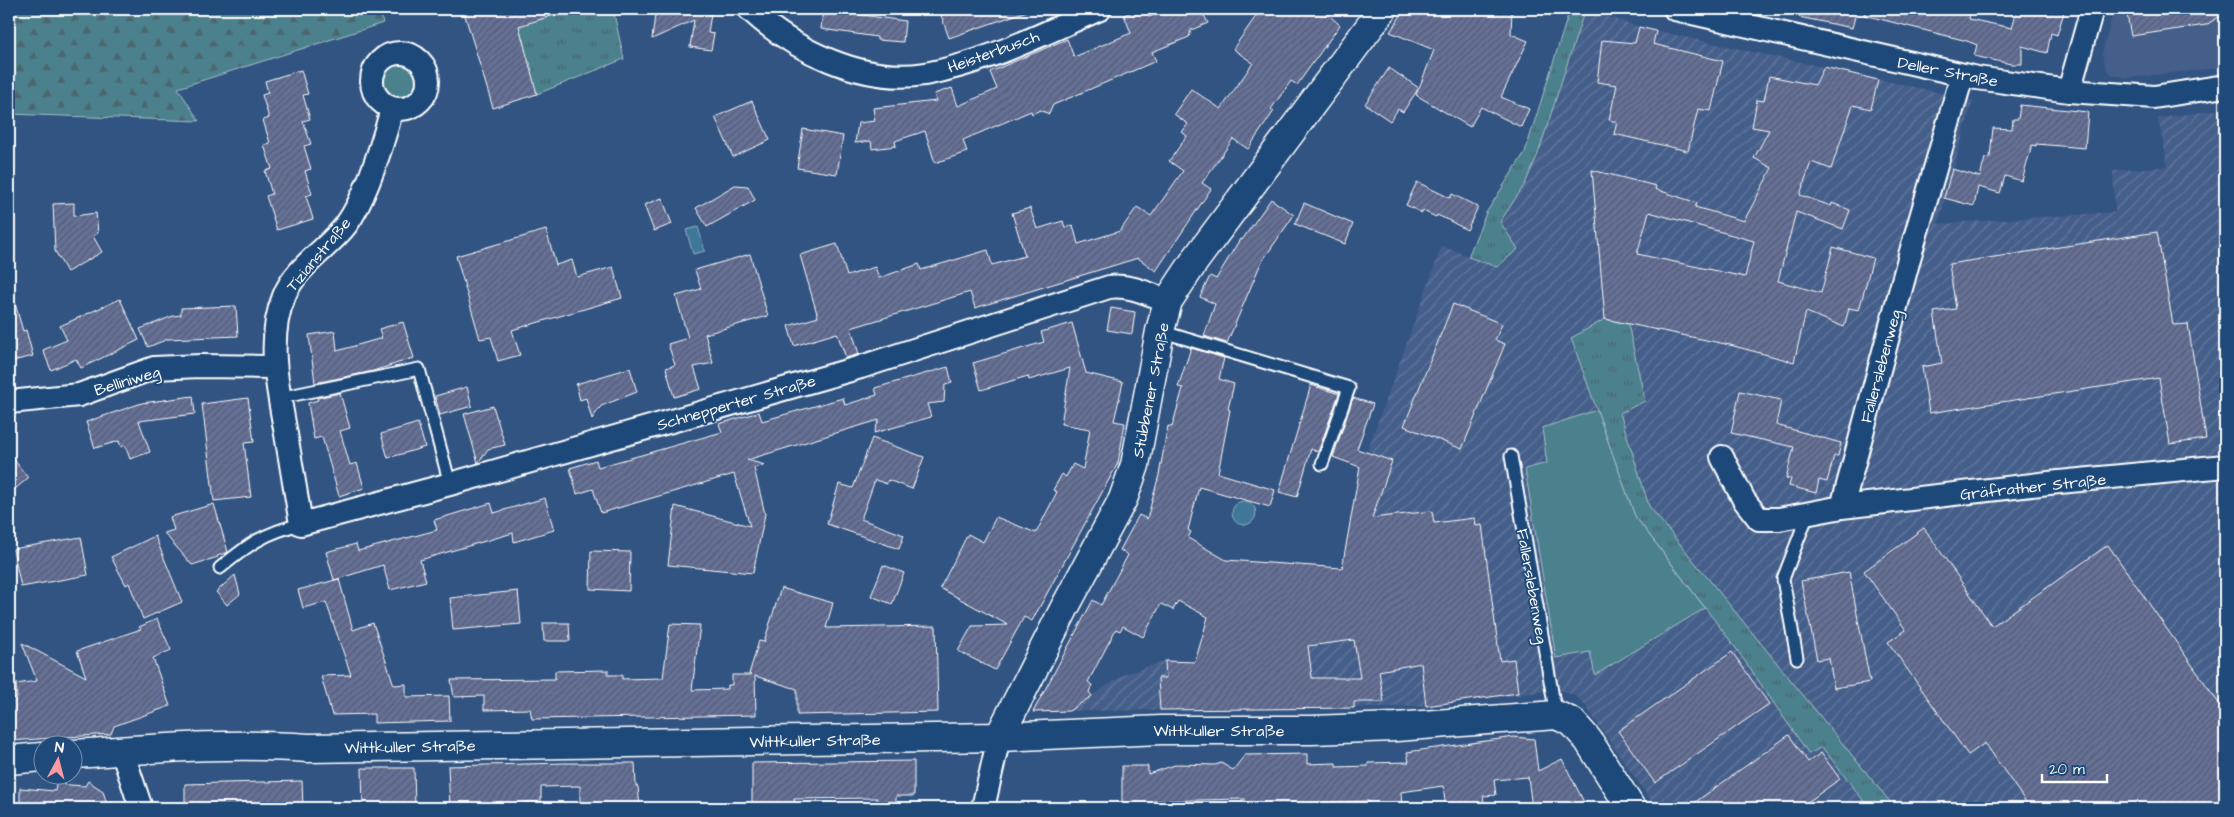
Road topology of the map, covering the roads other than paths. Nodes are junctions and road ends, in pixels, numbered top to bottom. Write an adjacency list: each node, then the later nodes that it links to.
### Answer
1 (749, 9): 2 (street, Heisterbusch)
2 (1100, 9)
3 (1382, 9): 10 (main road, Stübbener Straße)
4 (1674, 9): 6 (street, Deller Straße)
5 (2092, 9): 8 (street)
6 (1962, 76): 8 (street, Deller Straße); 20 (street, Fallerslebenweg)
7 (2225, 86): 8 (street, Deller Straße)
8 (2069, 91)
9 (392, 108): 12 (street, Tizianstraße)
10 (1168, 301): 11 (main road, Stübbener Straße); 19 (street, Schnepperter Straße)
11 (1160, 331): 17 (lane); 26 (main road, Stübbener Straße)
12 (276, 368): 13 (street, Tizianstraße); 14 (street, Belliniweg)
13 (279, 398): 19 (lane); 22 (street, Tizianstraße)
14 (9, 402)
15 (1511, 456): 25 (lane, Fallerslebenweg)
16 (1722, 457): 21 (street)
17 (1322, 464)
18 (2225, 466): 20 (street, Gräfrather Straße)
19 (450, 484): 22 (street, Schnepperter Straße)
20 (1842, 507): 21 (street)
21 (1808, 514): 24 (lane)
22 (301, 524): 23 (lane)
23 (220, 568)
24 (1797, 658)
25 (1556, 715): 26 (main road, Wittkuller Straße); 33 (main road)
26 (999, 737): 27 (main road, Wittkuller Straße); 32 (street, Stübbener Straße)
27 (122, 751): 28 (main road, Wittkuller Straße); 31 (street)
28 (82, 753)
29 (32, 758): 30 (main road)
30 (9, 760)
31 (142, 808)
32 (982, 808)
33 (1631, 808)

